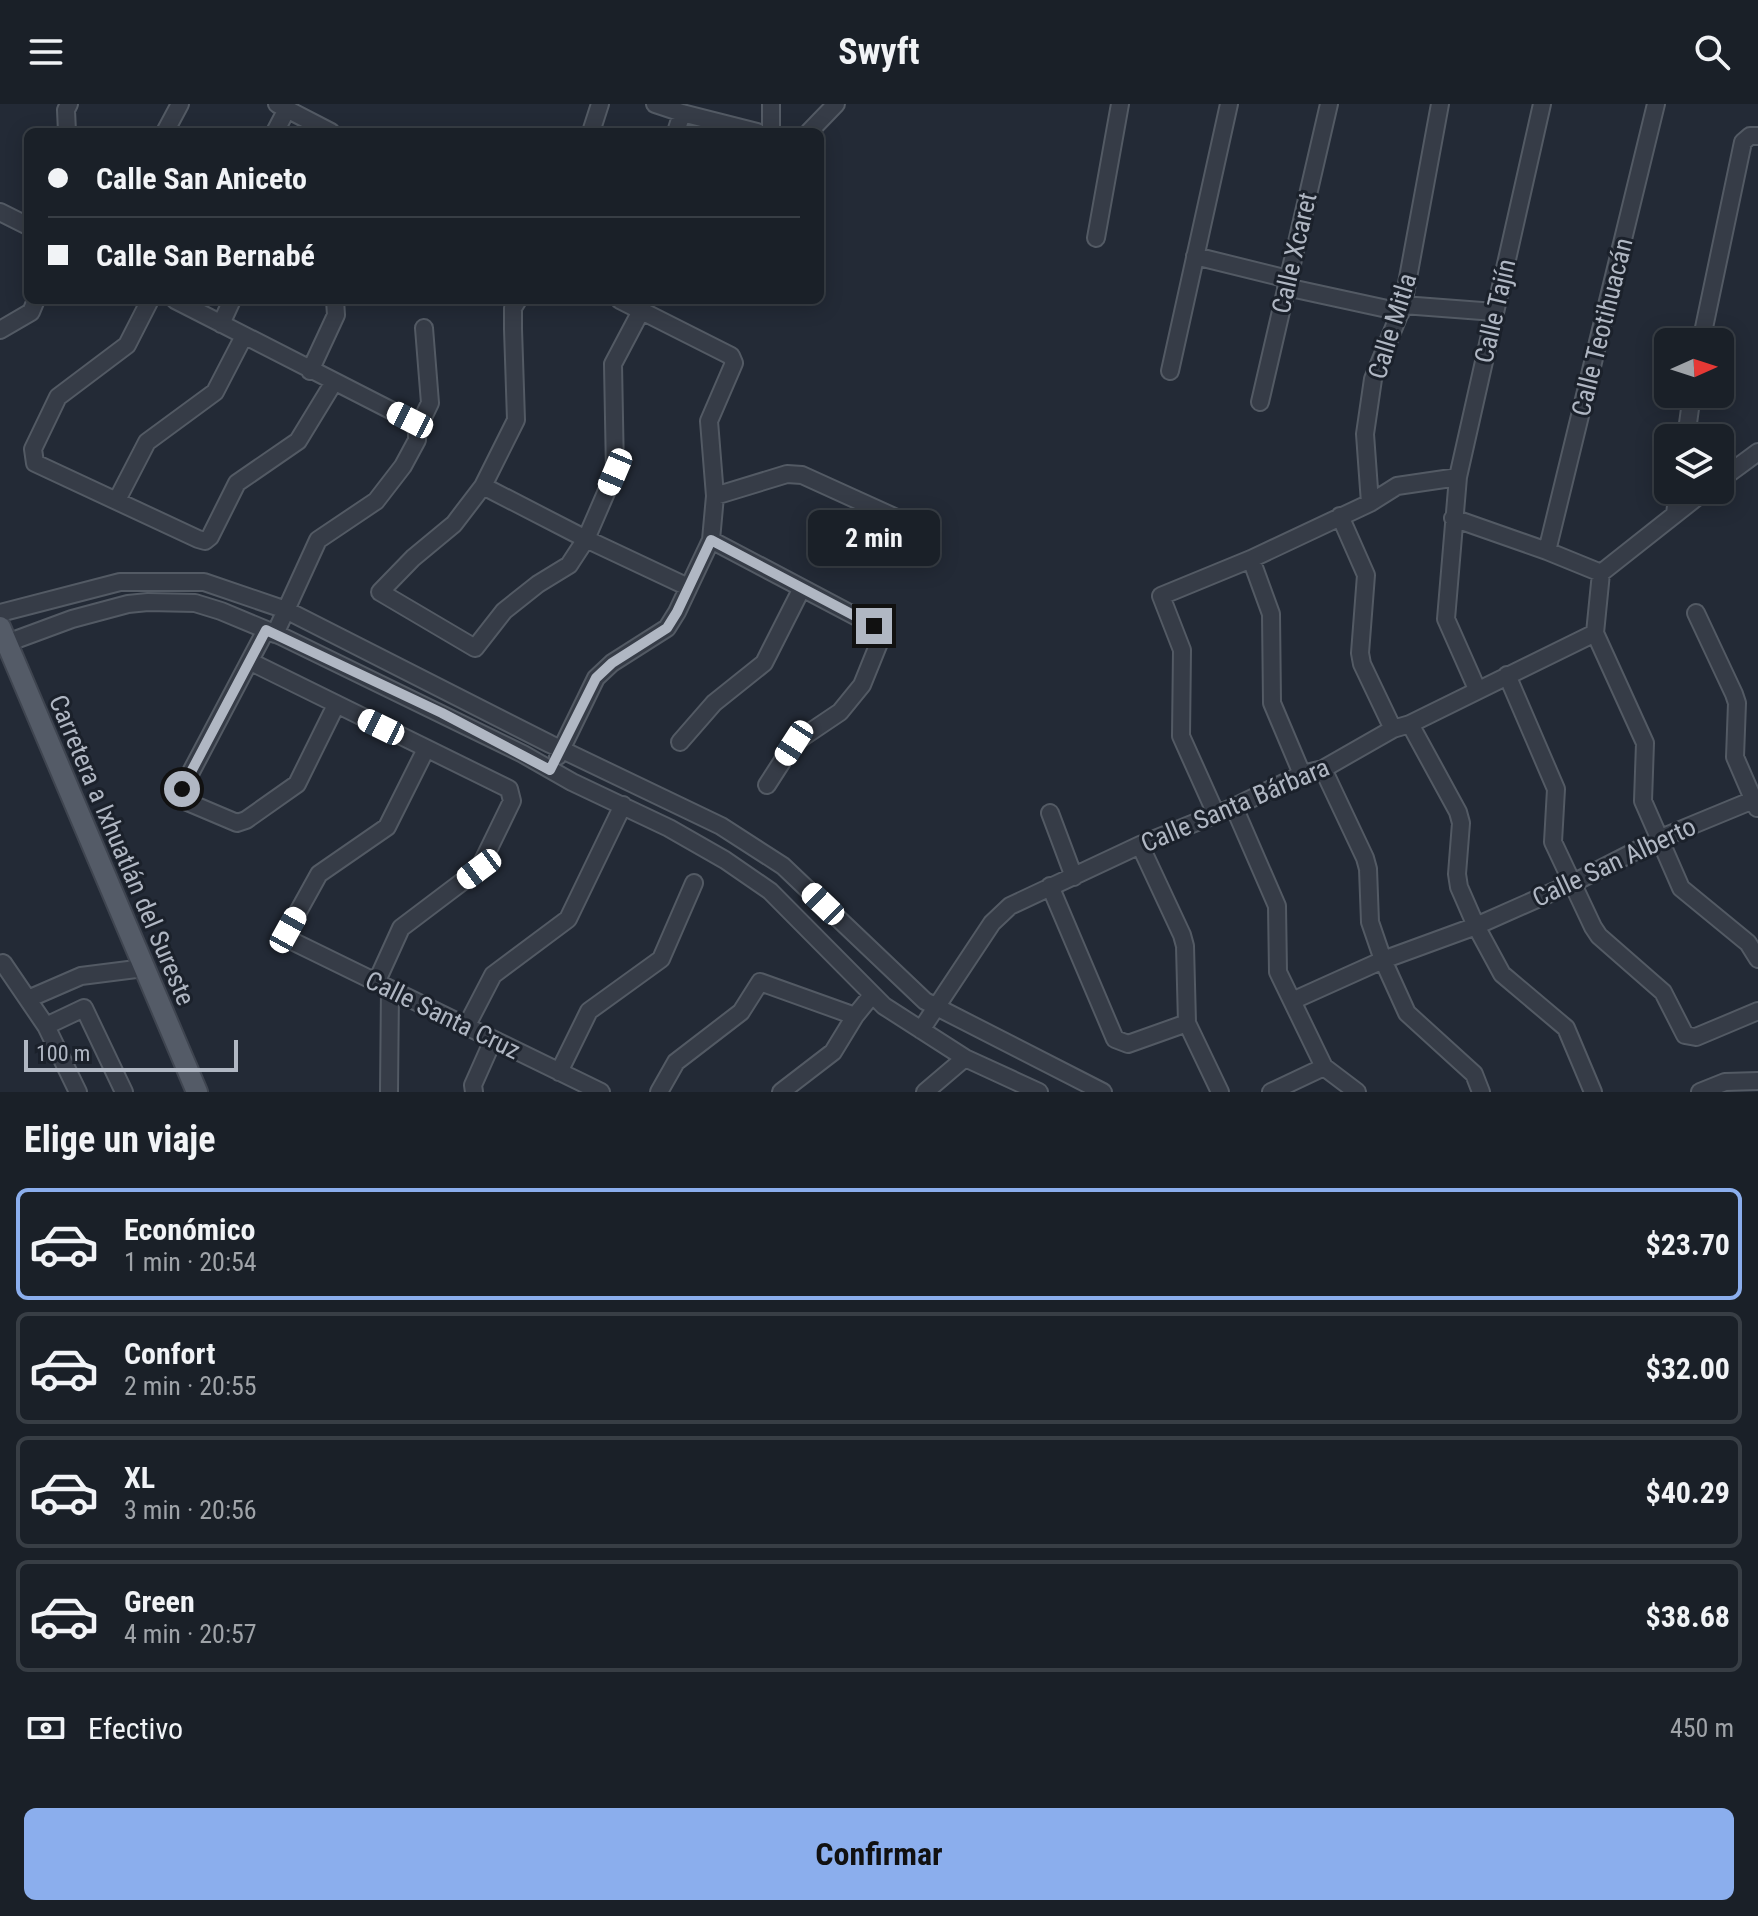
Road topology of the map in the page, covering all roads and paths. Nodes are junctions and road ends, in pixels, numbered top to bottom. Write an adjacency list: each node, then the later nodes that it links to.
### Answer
1 (69, 104): 15 (street)
2 (180, 104): 16 (street)
3 (600, 104): 19 (street)
4 (655, 104): 14 (street)
5 (771, 104): 22 (street)
6 (836, 104): 23 (street)
7 (1120, 104): 27 (street)
8 (1229, 104): 28 (street)
9 (1329, 104): 29 (street, Calle Xcaret)
10 (1440, 104): 37 (street, Calle Mitla)
11 (1542, 104): 39 (street, Calle Tajín)
12 (1656, 104): 65 (street, Calle Teotihuacán)
13 (282, 106): 17 (street); 18 (street)
14 (682, 113): 20 (street); 21 (street)
15 (67, 128)
16 (167, 128)
17 (276, 128)
18 (323, 128)
19 (592, 128)
20 (677, 128)
21 (741, 128)
22 (771, 128)
23 (813, 128)
24 (1758, 136): 42 (street)
25 (0, 212): 26 (street)
26 (24, 224)
27 (1096, 238)
28 (1195, 256): 29 (street); 46 (street)
29 (1287, 283): 37 (street); 48 (street, Calle Xcaret)
30 (34, 304): 43 (street)
31 (148, 304): 55 (street)
32 (183, 304): 40 (street)
33 (230, 304): 40 (street)
34 (335, 304): 45 (street)
35 (516, 304): 53 (street)
36 (628, 304): 38 (street)
37 (1402, 309): 39 (street); 56 (street, Calle Mitla)
38 (641, 311): 54 (street); 63 (street)
39 (1495, 312): 52 (street, Calle Tajín)
40 (221, 324): 44 (street)
41 (424, 328): 49 (street)
42 (1704, 328)
43 (0, 330)
44 (244, 336): 45 (street); 55 (street)
45 (310, 371): 47 (street)
46 (1170, 371)
47 (334, 382): 49 (street); 55 (street)
48 (1260, 402)
49 (417, 430): 70 (street)
50 (1758, 452): 51 (street)
51 (1734, 470)
52 (1458, 477): 56 (street); 61 (street, Calle Tajín)
53 (483, 486): 63 (street); 63 (street)
54 (715, 496): 62 (street); 64 (street)
55 (117, 500)
56 (1370, 503): 60 (street)
57 (1676, 504): 59 (street)
58 (1688, 504): 59 (street)
59 (1675, 514): 67 (street)
60 (1340, 516): 66 (street); 81 (street)
61 (1453, 518): 65 (street); 78 (street, Calle Tajín)
62 (901, 520)
63 (586, 539): 68 (street)
64 (711, 540): 68 (street); 69 (street)
65 (1547, 551): 67 (street)
66 (1251, 559): 87 (street); 93 (street)
67 (1601, 573): 74 (street)
68 (688, 587): 83 (street)
69 (802, 588): 82 (street); 88 (street)
70 (286, 610): 71 (street); 73 (street); 83 (street)
71 (0, 613)
72 (1696, 613): 89 (street)
73 (271, 632): 75 (street); 76 (street); 86 (street)
74 (1595, 633): 77 (street, Calle Santa Bárbara); 94 (street)
75 (4, 635): 104 (main road, Carretera a Ixhuatlán del Sureste)
76 (251, 662): 79 (street); 79 (street)
77 (1507, 675): 78 (street, Calle Santa Bárbara); 98 (street)
78 (1477, 689): 80 (street, Calle Santa Bárbara)
79 (336, 705): 84 (street)
80 (1410, 724): 81 (street, Calle Santa Bárbara); 100 (street)
81 (1393, 729): 85 (street, Calle Santa Bárbara)
82 (680, 742)
83 (563, 748): 86 (street); 109 (street)
84 (426, 749): 105 (street); 105 (street, Calle Santa Cruz)
85 (1323, 769): 87 (street, Calle Santa Bárbara); 102 (street)
86 (550, 770): 90 (street)
87 (1302, 774): 91 (street, Calle Santa Bárbara)
88 (767, 785)
89 (1756, 802): 94 (street, Calle San Alberto)
90 (623, 805): 106 (street); 114 (street)
91 (1234, 807): 93 (street, Calle Santa Bárbara); 108 (street)
92 (1050, 813): 96 (street)
93 (1216, 814): 95 (street, Calle Santa Bárbara)
94 (1661, 838): 98 (street, Calle San Alberto); 101 (street)
95 (1140, 845): 96 (street, Calle Santa Bárbara); 112 (street)
96 (1074, 877): 99 (street, Calle Santa Bárbara)
97 (694, 883): 119 (street)
98 (1573, 883): 100 (street, Calle San Alberto); 110 (street)
99 (1050, 886): 109 (street, Calle Santa Bárbara); 112 (street)
100 (1476, 926): 102 (street, Calle San Alberto); 137 (street)
101 (1758, 959)
102 (1383, 960): 108 (street, Calle San Alberto); 136 (street)
103 (3, 963): 107 (street)
104 (144, 968): 107 (street); 125 (main road, Carretera a Ixhuatlán del Sureste)
105 (383, 986): 114 (street, Calle Santa Cruz); 126 (street)
106 (872, 995): 111 (street); 115 (street)
107 (28, 999): 113 (street)
108 (1292, 1001): 118 (street)
109 (937, 1007): 115 (street, Calle Santa Bárbara); 132 (street)
110 (1758, 1011)
111 (855, 1016): 129 (street); 130 (street)
112 (1187, 1023): 133 (street)
113 (46, 1026): 123 (street); 124 (street)
114 (466, 1027): 116 (street, Calle Santa Cruz)
115 (921, 1030): 117 (street)
116 (493, 1040): 119 (street, Calle Santa Cruz); 127 (street)
117 (965, 1058): 122 (street); 131 (street)
118 (1324, 1067): 134 (street); 135 (street)
119 (559, 1072): 121 (street, Calle Santa Cruz)
120 (1758, 1081): 138 (street)
121 (577, 1087): 128 (street, Calle Santa Cruz)
122 (1035, 1091)
123 (78, 1092)
124 (124, 1092)
125 (197, 1092)
126 (389, 1092)
127 (474, 1092)
128 (601, 1092)
129 (659, 1092)
130 (781, 1092)
131 (925, 1092)
132 (1103, 1092)
133 (1220, 1092)
134 (1271, 1092)
135 (1357, 1092)
136 (1481, 1092)
137 (1593, 1092)
138 (1700, 1092)

